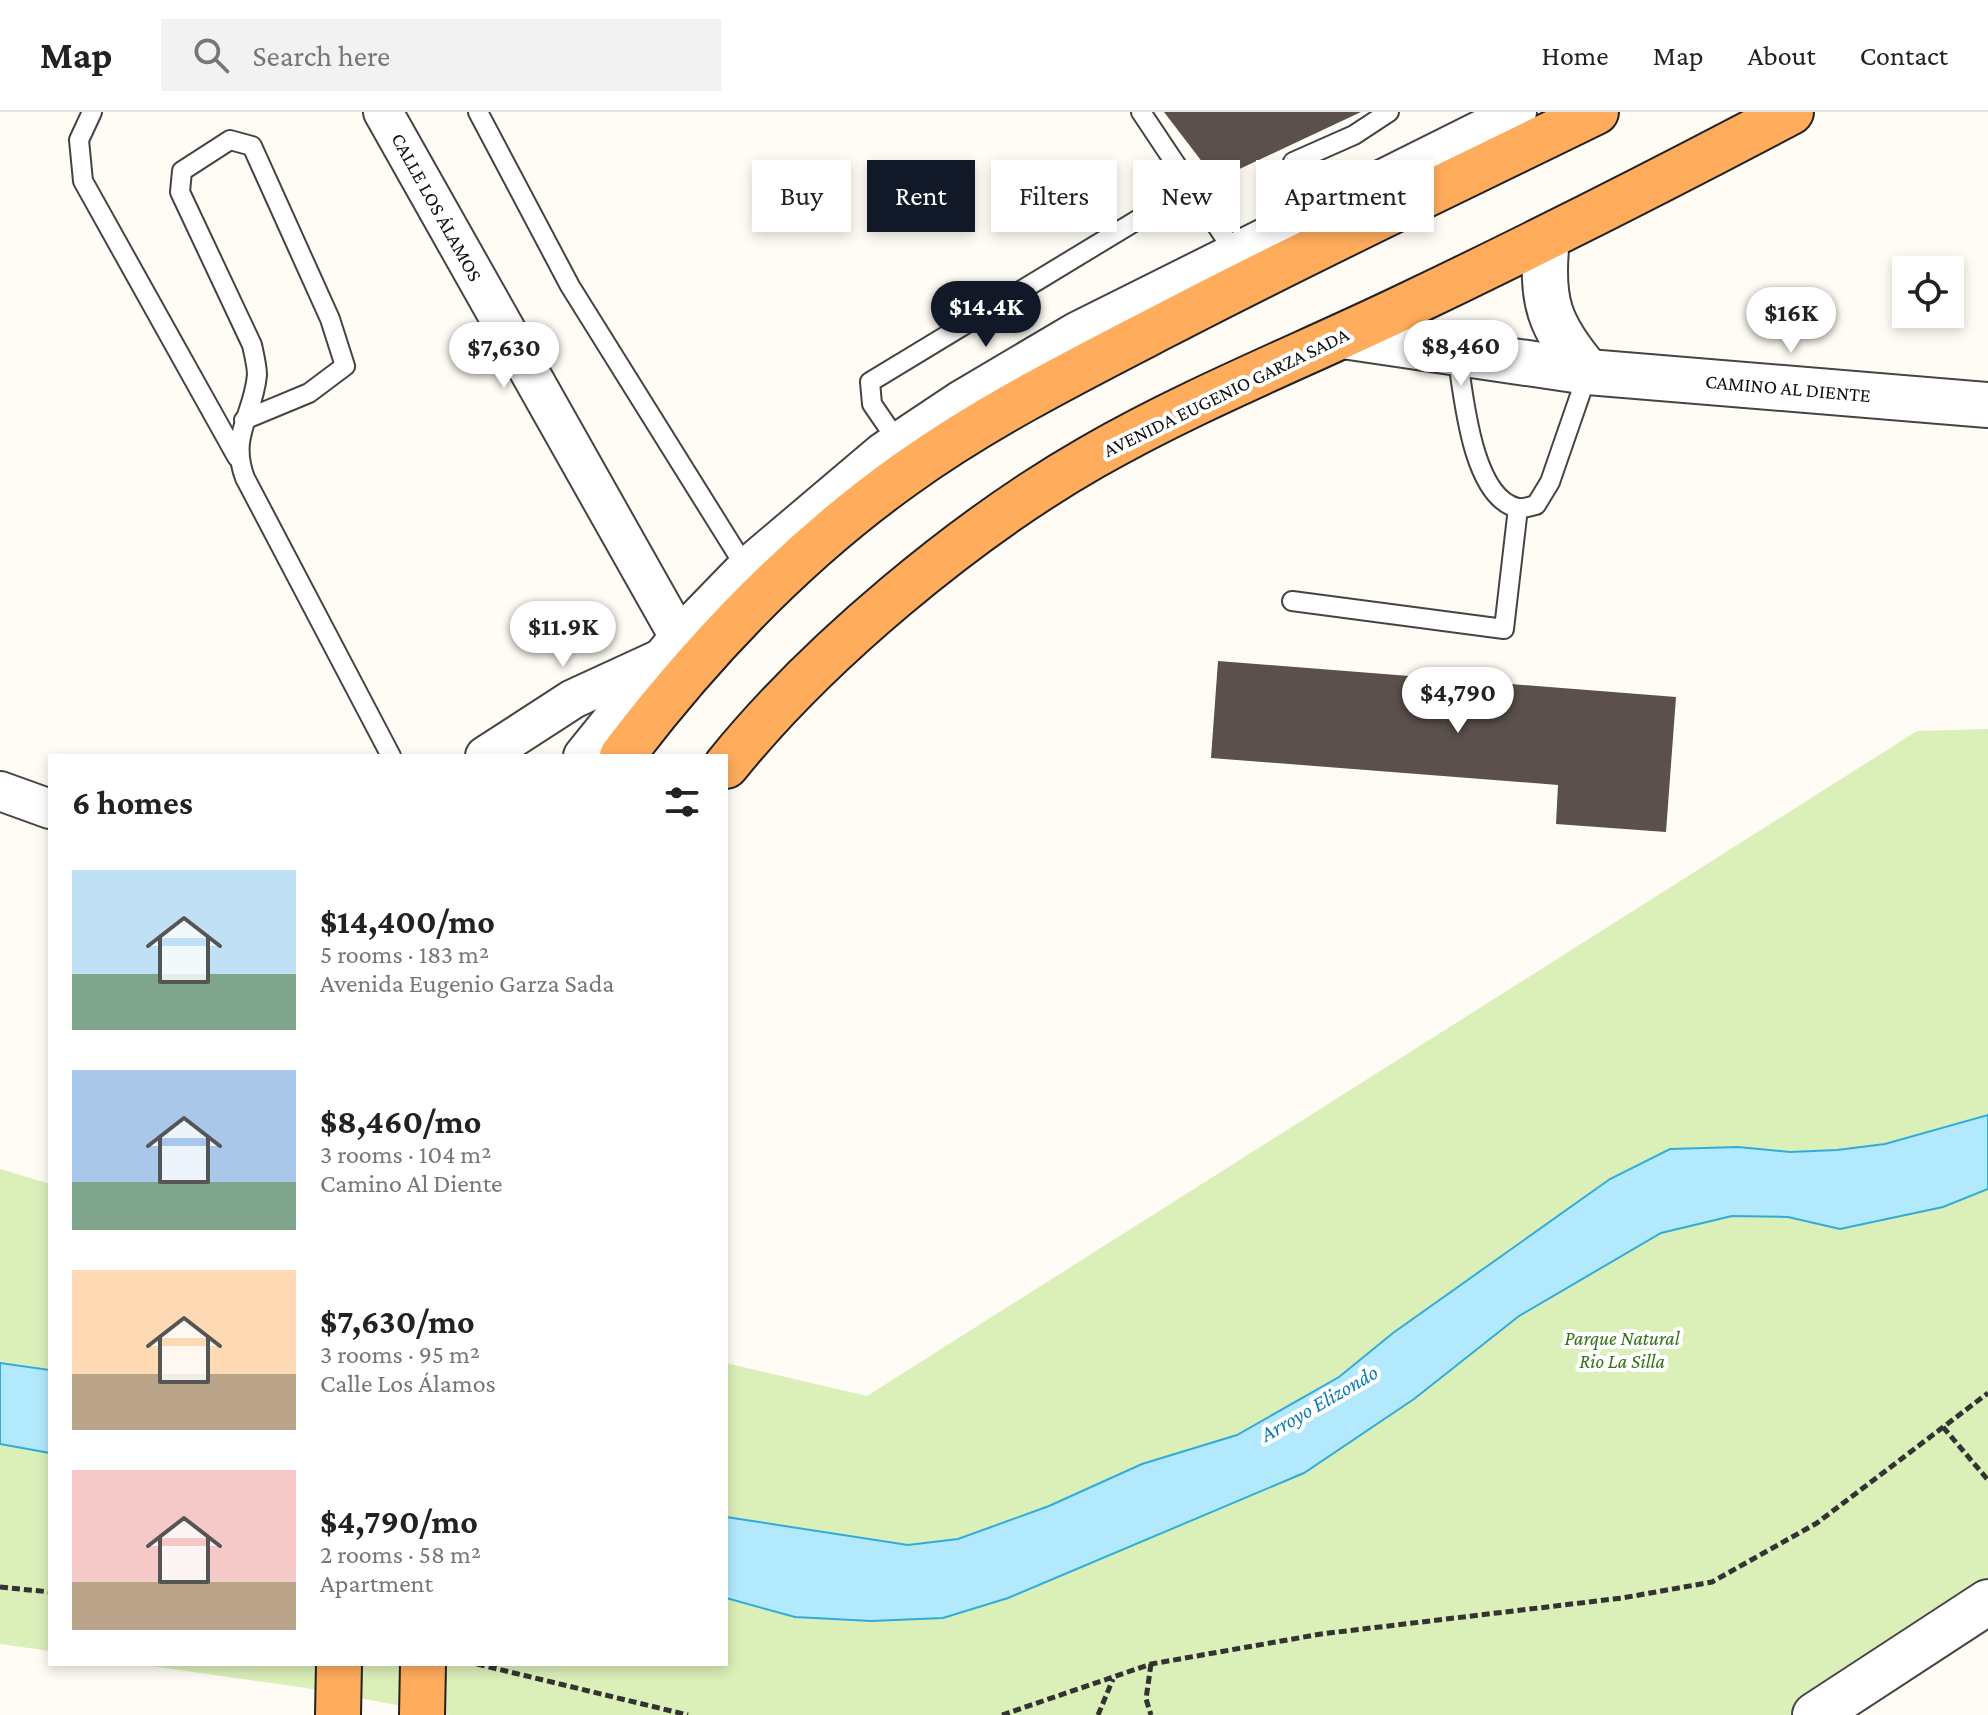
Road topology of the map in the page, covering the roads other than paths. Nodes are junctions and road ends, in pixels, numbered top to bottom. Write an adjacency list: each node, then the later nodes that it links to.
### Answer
1 (92, 112): 21 (lane)
2 (383, 112): 25 (street, CALLE LOS ÁLAMOS)
3 (478, 112): 23 (lane)
4 (1141, 112): 9 (lane)
5 (1389, 112): 10 (lane)
6 (1517, 112): 14 (street)
7 (1596, 112): 29 (highway)
8 (1791, 112): 13 (highway, AVENIDA EUGENIO GARZA SADA)
9 (1176, 160)
10 (1298, 160)
11 (1133, 223): 20 (lane)
12 (1221, 232): 14 (lane)
13 (1547, 239): 15 (highway, AVENIDA EUGENIO GARZA SADA); 17 (street)
14 (1235, 253): 20 (street)
15 (1343, 336): 16 (street, CAMINO AL DIENTE); 30 (highway, AVENIDA EUGENIO GARZA SADA)
16 (1457, 353): 17 (street, CAMINO AL DIENTE); 22 (lane)
17 (1588, 372): 18 (street, CAMINO AL DIENTE); 22 (lane)
18 (1988, 405)
19 (244, 420): 19 (lane); 21 (lane)
20 (898, 442): 23 (street)
21 (237, 457): 27 (lane)
22 (1518, 508): 24 (lane)
23 (746, 568): 25 (street)
24 (1292, 601)
25 (671, 648): 26 (street); 28 (street)
26 (497, 753)
27 (390, 754)
28 (585, 754)
29 (624, 754)
30 (728, 764)
31 (0, 791): 32 (street)
32 (48, 808)
33 (1988, 1602): 34 (street)
34 (1815, 1715)

